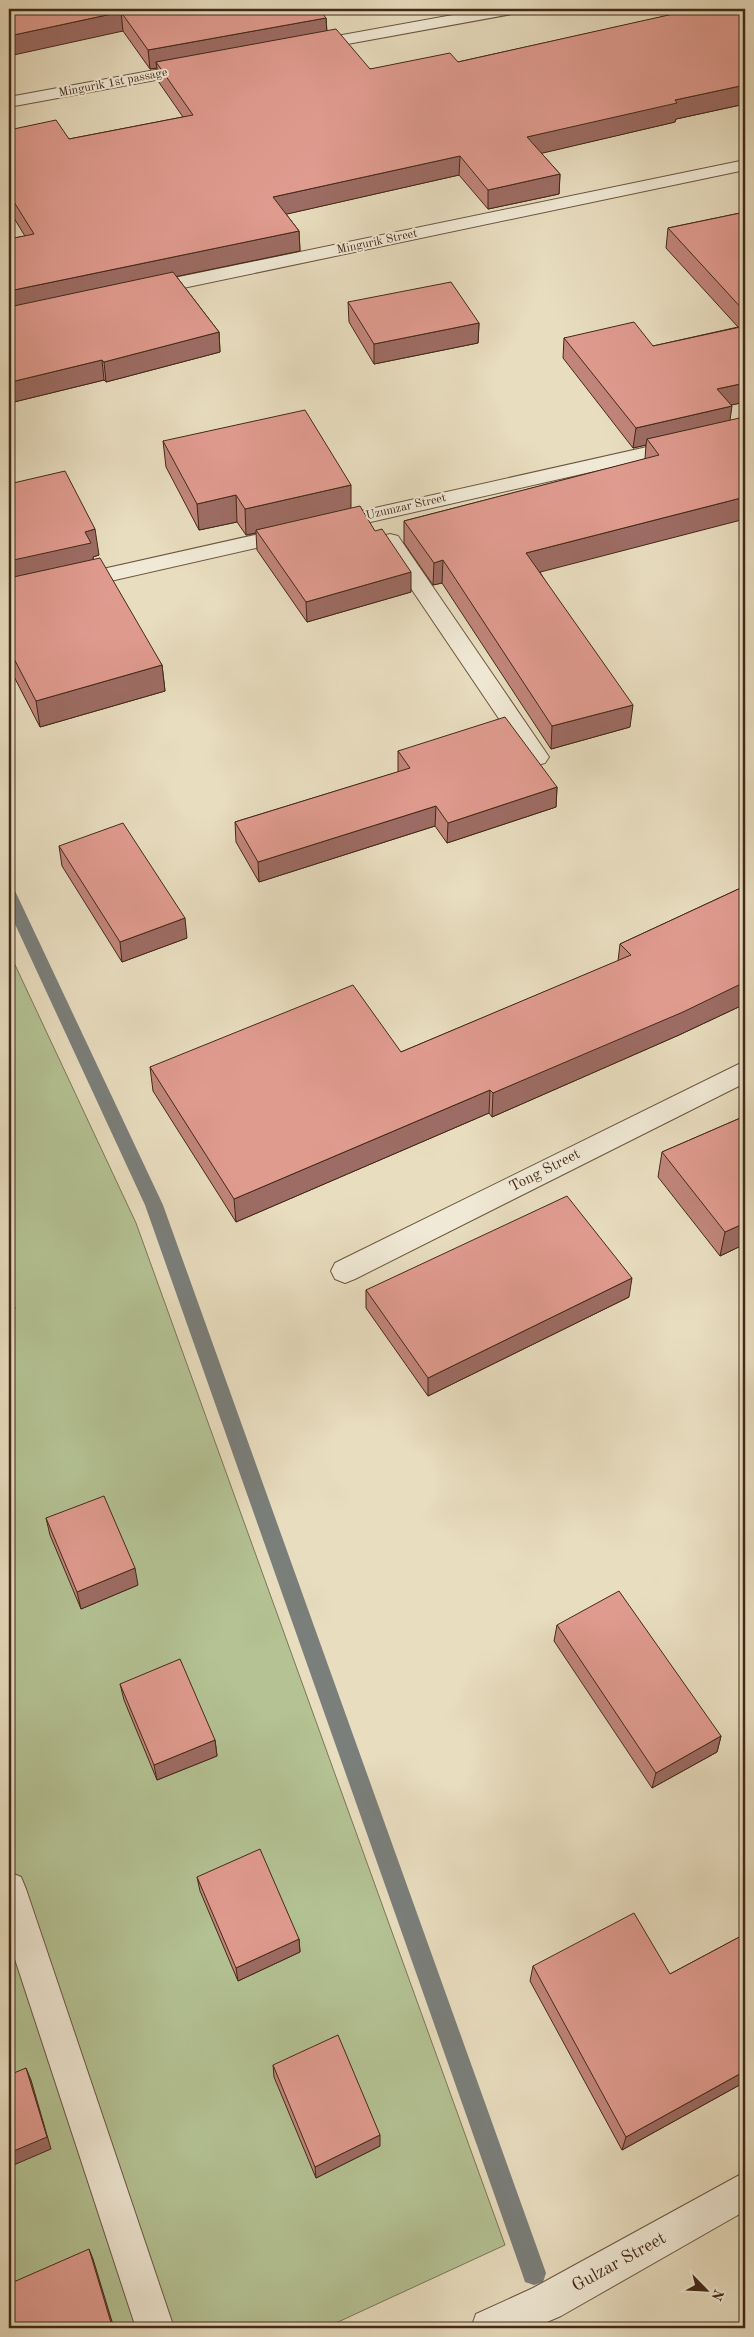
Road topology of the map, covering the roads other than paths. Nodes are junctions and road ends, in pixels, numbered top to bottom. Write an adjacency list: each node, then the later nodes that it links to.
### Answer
1 (512, 9): 2 (street)
2 (289, 50)
3 (212, 64): 4 (street, Mingurik 1st passage)
4 (9, 102)
5 (745, 166): 6 (street, Mingurik Street)
6 (125, 294)
7 (745, 431): 8 (street, Uzumzar Street)
8 (372, 515): 9 (street, Uzumzar Street); 10 (street)
9 (9, 597)
10 (537, 757)
11 (745, 1071): 12 (street, Tong Street)
12 (345, 1271)
13 (9, 1889): 15 (street)
14 (745, 2191): 16 (street, Gulzar Street)
15 (155, 2328)
16 (490, 2328)

